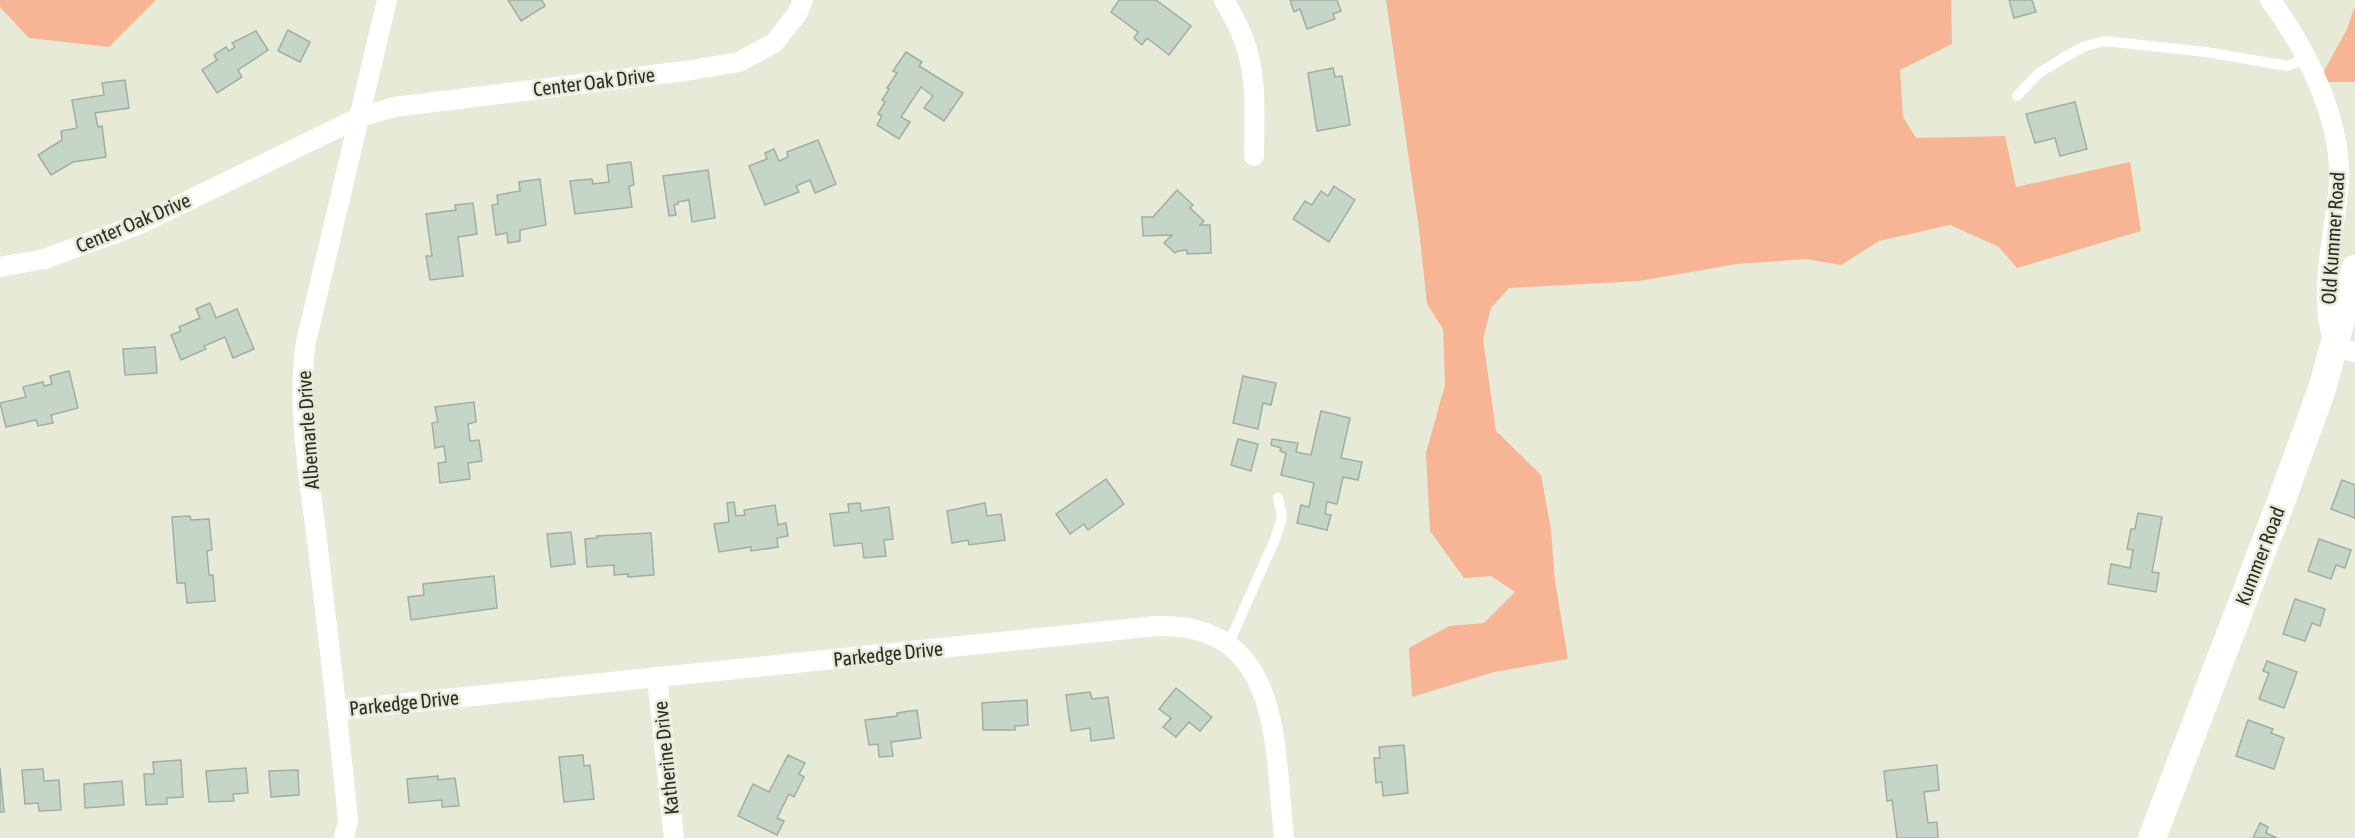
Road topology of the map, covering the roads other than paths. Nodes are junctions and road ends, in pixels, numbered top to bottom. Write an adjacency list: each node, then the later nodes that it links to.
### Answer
1 (387, 0): 7 (street)
2 (802, 0): 7 (street, Center Oak Drive)
3 (1224, 0): 8 (street)
4 (2270, 0): 5 (street, Old Kummer Road)
5 (2307, 58): 6 (lane); 11 (street, Old Kummer Road)
6 (2017, 96)
7 (358, 118): 9 (street, Center Oak Drive); 15 (street, Albemarle Drive)
8 (1254, 156)
9 (0, 267)
10 (2355, 269): 11 (street, Kummer Road)
11 (2345, 349): 19 (street, Kummer Road)
12 (1278, 498): 13 (lane)
13 (1228, 645): 14 (street, Parkedge Drive); 18 (street, Parkedge Drive)
14 (657, 677): 15 (street, Parkedge Drive); 17 (street, Katherine Drive)
15 (337, 710): 16 (street, Albemarle Drive)
16 (344, 838)
17 (674, 838)
18 (1284, 838)
19 (2152, 838)

